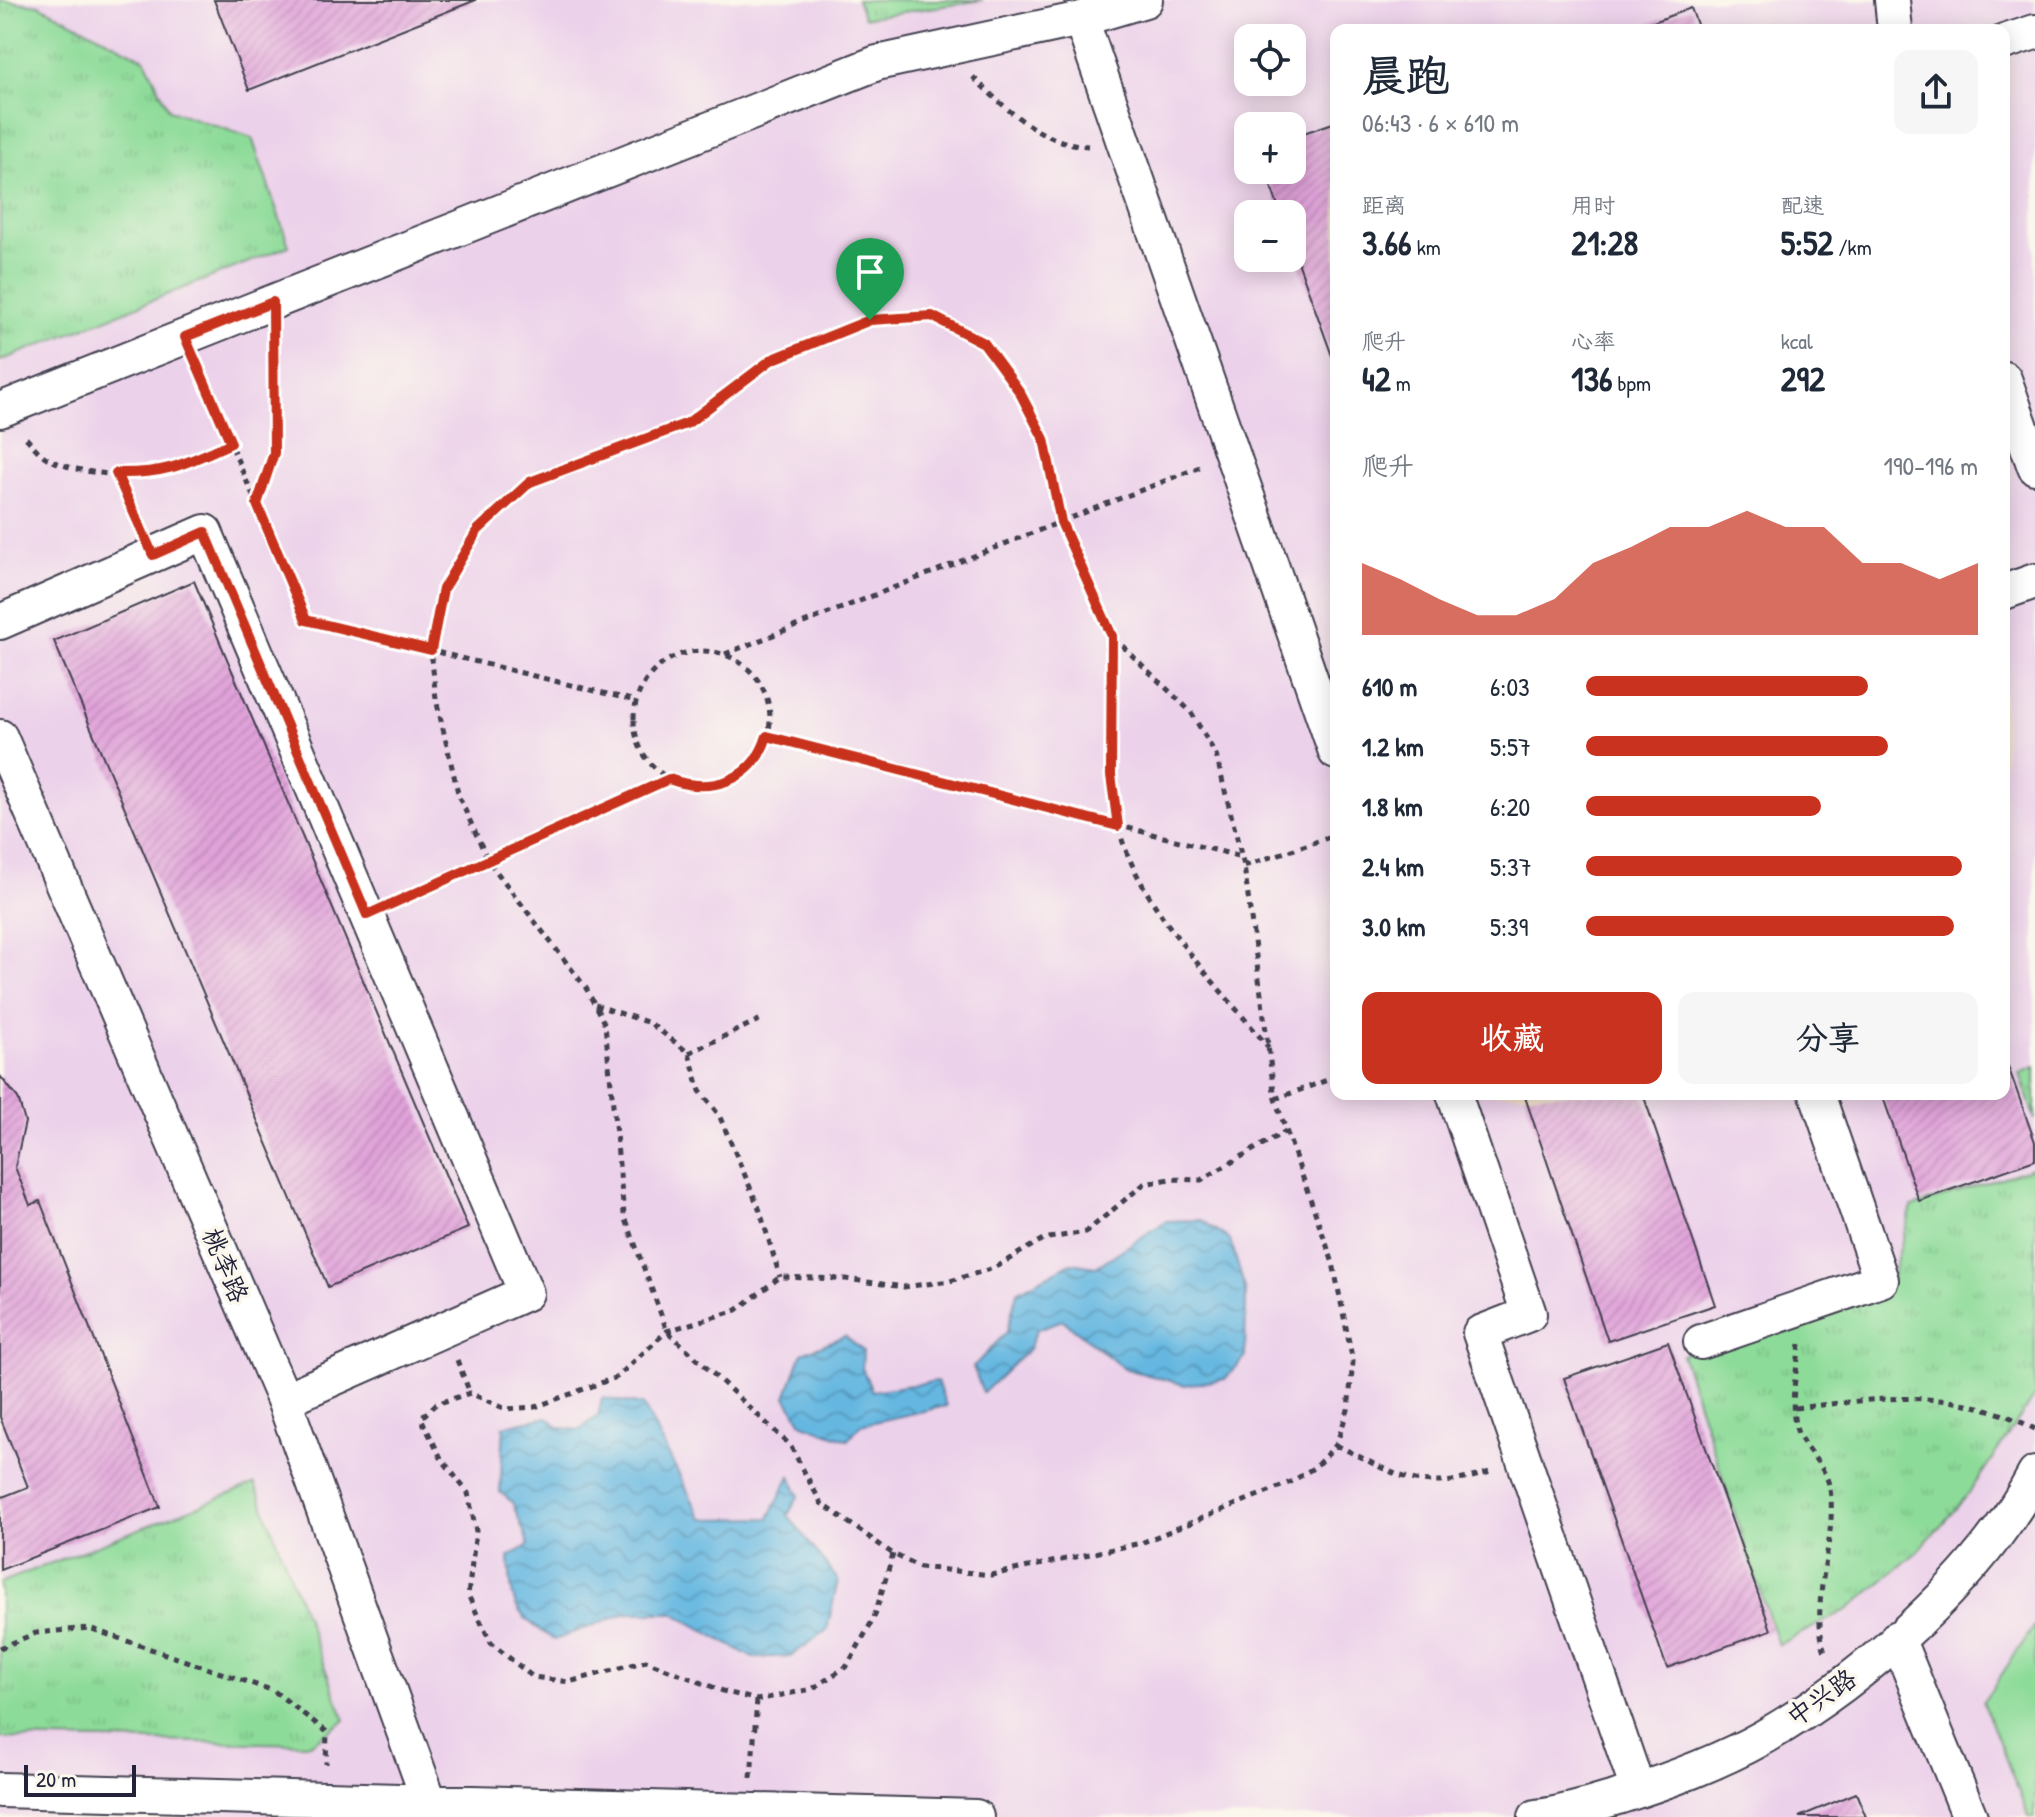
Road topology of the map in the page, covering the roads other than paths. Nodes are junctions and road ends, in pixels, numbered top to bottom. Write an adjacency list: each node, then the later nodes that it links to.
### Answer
1 (1145, 0): 3 (street)
2 (1892, 0): 4 (street)
3 (1081, 19): 8 (street); 13 (street)
4 (1894, 24)
5 (2035, 32): 6 (street)
6 (2010, 40)
7 (2010, 396): 9 (street)
8 (8, 419)
9 (2035, 467)
10 (2035, 581): 11 (street)
11 (2010, 590)
12 (0, 622): 18 (street)
13 (1330, 735)
14 (0, 737): 18 (street, 桃李路)
15 (1456, 1100): 22 (street)
16 (1819, 1100): 17 (street)
17 (1701, 1342)
18 (284, 1400): 23 (street, 桃李路)
19 (2035, 1474): 20 (street, 中兴路)
20 (1897, 1638): 22 (street, 中兴路); 27 (street)
21 (0, 1790): 23 (street)
22 (1638, 1790): 26 (street, 中兴路)
23 (429, 1801): 24 (street)
24 (642, 1812): 25 (street)
25 (976, 1817)
26 (1536, 1817)
27 (1970, 1817)

